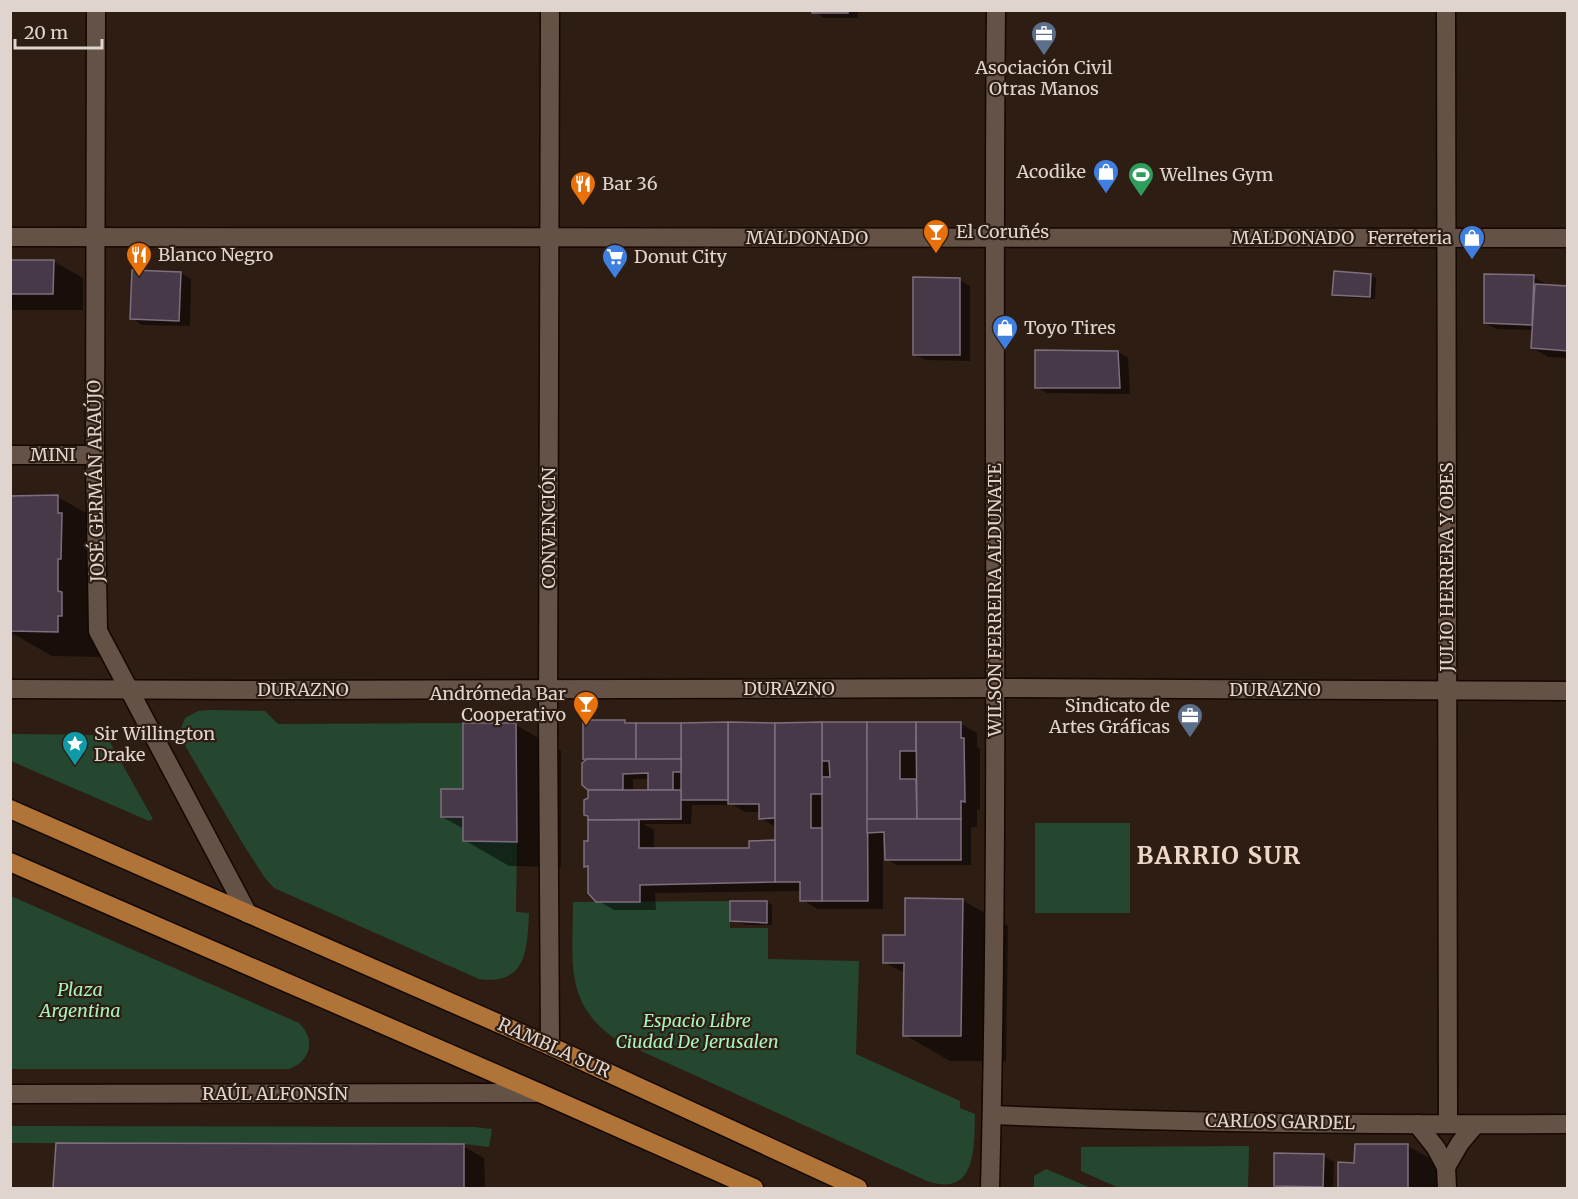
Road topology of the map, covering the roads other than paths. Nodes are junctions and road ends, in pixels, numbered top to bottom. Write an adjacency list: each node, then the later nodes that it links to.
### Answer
1 (96, 10): 6 (street, JOSÉ GERMÁN ARAÚJO)
2 (550, 10): 7 (street, CONVENCIÓN)
3 (996, 10): 10 (street, WILSON FERREIRA ALDUNATE)
4 (1446, 10): 8 (street, JULIO HERRERA Y OBES)
5 (10, 237): 6 (street, MALDONADO)
6 (95, 237): 7 (street, MALDONADO); 12 (street, JOSÉ GERMÁN ARAÚJO)
7 (550, 238): 10 (street, MALDONADO); 16 (street, CONVENCIÓN)
8 (1447, 238): 9 (street, MALDONADO); 10 (street, MALDONADO); 18 (street, JULIO HERRERA Y OBES)
9 (1568, 238)
10 (994, 239): 14 (street, WILSON FERREIRA ALDUNATE)
11 (10, 455): 12 (street, MINI)
12 (95, 455): 15 (street, JOSÉ GERMÁN ARAÚJO)
13 (10, 688): 15 (street, DURAZNO)
14 (996, 688): 16 (street, DURAZNO); 18 (street, DURAZNO); 25 (street, WILSON FERREIRA ALDUNATE)
15 (129, 690): 16 (street, DURAZNO); 21 (street, JOSÉ GERMÁN ARAÚJO)
16 (548, 690): 22 (street, CONVENCIÓN)
17 (1568, 691): 18 (street, DURAZNO)
18 (1448, 692): 27 (street, JULIO HERRERA Y OBES)
19 (10, 809): 21 (main road, RAMBLA SUR)
20 (10, 862): 23 (main road)
21 (248, 914): 22 (main road, RAMBLA SUR)
22 (550, 1046): 32 (main road, RAMBLA SUR)
23 (540, 1093): 24 (street, RAÚL ALFONSÍN); 31 (main road)
24 (10, 1094)
25 (992, 1115): 26 (street, CARLOS GARDEL); 33 (street, WILSON FERREIRA ALDUNATE)
26 (1417, 1124): 27 (street, CARLOS GARDEL); 30 (street)
27 (1448, 1124): 29 (street, CARLOS GARDEL)
28 (1568, 1124): 29 (street, CARLOS GARDEL)
29 (1475, 1125): 30 (street)
30 (1446, 1167): 34 (street)
31 (754, 1188)
32 (858, 1188)
33 (990, 1188)
34 (1447, 1188)

